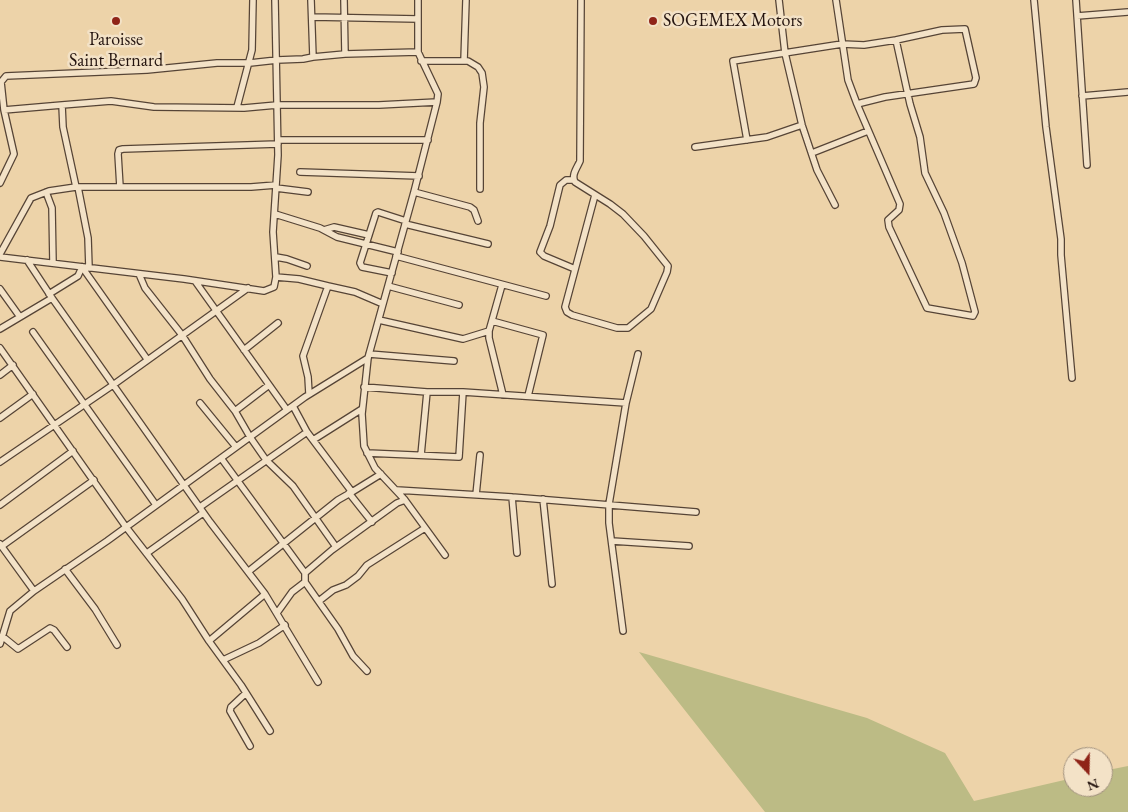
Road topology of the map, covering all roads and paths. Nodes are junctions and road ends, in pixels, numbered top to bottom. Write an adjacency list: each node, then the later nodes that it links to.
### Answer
1 (253, 0): 26 (street)
2 (275, 0): 23 (street)
3 (311, 0): 14 (street)
4 (344, 0): 15 (street)
5 (418, 0): 16 (street)
6 (466, 0): 25 (street)
7 (581, 0): 47 (street)
8 (778, 0): 20 (street)
9 (836, 0): 18 (street)
10 (1034, 0): 103 (street)
11 (1076, 0): 13 (street)
12 (1128, 12): 13 (street)
13 (1077, 16): 29 (street)
14 (312, 17): 15 (street); 22 (street)
15 (344, 18): 16 (street); 21 (street)
16 (418, 19): 19 (street)
17 (896, 40): 18 (street); 28 (street); 28 (street)
18 (842, 44): 20 (street); 31 (street)
19 (418, 52): 21 (street); 24 (street)
20 (785, 53): 36 (street); 39 (street)
21 (345, 54): 22 (street)
22 (313, 57): 23 (street)
23 (277, 60): 26 (street); 33 (street)
24 (421, 61): 25 (street); 30 (street)
25 (464, 61): 51 (street)
26 (250, 62): 34 (street); 35 (street)
27 (1128, 92): 29 (street)
28 (909, 94): 31 (street); 37 (street)
29 (1082, 96): 43 (street)
30 (438, 102): 33 (street); 38 (street)
31 (857, 104): 37 (street)
32 (62, 105): 34 (street); 35 (street); 48 (street)
33 (277, 105): 34 (street); 40 (street)
34 (237, 107)
35 (4, 110): 46 (street)
36 (802, 125): 39 (street); 42 (street)
37 (868, 131): 42 (street)
38 (428, 140): 40 (street); 45 (street)
39 (747, 140): 41 (street)
40 (278, 142): 49 (street); 50 (street)
41 (695, 147)
42 (812, 153): 56 (street)
43 (1087, 165)
44 (300, 172): 45 (street)
45 (419, 176): 54 (street)
46 (1, 178)
47 (573, 180): 55 (street); 72 (street)
48 (77, 187): 49 (street); 52 (street); 71 (street)
49 (120, 187): 50 (street)
50 (276, 187): 53 (street); 57 (street)
51 (480, 188)
52 (46, 192): 65 (street); 68 (street)
53 (308, 192)
54 (414, 192): 58 (street); 59 (street)
55 (595, 195): 72 (street); 72 (street)
56 (835, 205)
57 (274, 214): 60 (street); 66 (street)
58 (478, 221)
59 (406, 222): 61 (street); 63 (street); 64 (street)
60 (324, 230): 61 (street); 62 (street)
61 (369, 235): 62 (street)
62 (366, 244): 64 (street); 73 (street)
63 (488, 244)
64 (397, 254): 73 (street); 77 (street)
65 (0, 255): 67 (street)
66 (276, 258): 69 (street); 75 (street)
67 (26, 260): 68 (street); 82 (street)
68 (53, 263): 70 (street)
69 (307, 266)
70 (82, 267): 71 (street); 82 (street); 99 (street)
71 (89, 268): 74 (street)
72 (575, 269)
73 (392, 273): 79 (street)
74 (139, 274): 76 (street); 94 (street)
75 (276, 277): 78 (street); 81 (street)
76 (195, 281): 81 (street); 86 (street)
77 (502, 285): 83 (street); 89 (street)
78 (328, 286): 84 (street); 110 (street)
79 (388, 286): 84 (street); 85 (street)
80 (0, 288): 87 (street)
81 (248, 288): 86 (street)
82 (50, 296): 87 (street); 104 (street)
83 (546, 296)
84 (383, 304): 88 (street)
85 (459, 305)
86 (216, 311): 94 (street); 96 (street)
87 (20, 317): 91 (street)
88 (379, 320): 92 (street); 98 (street)
89 (492, 321): 92 (street); 112 (street)
90 (278, 323): 96 (street)
91 (0, 329)
92 (489, 331): 111 (street)
93 (33, 332): 115 (street)
94 (182, 335): 99 (street); 119 (street)
95 (0, 348): 101 (street)
96 (244, 350): 105 (street)
97 (638, 354): 114 (street)
98 (368, 356): 100 (street); 106 (street); 110 (street)
99 (146, 359): 104 (street)
100 (454, 361)
101 (13, 365): 102 (street); 109 (street)
102 (0, 375)
103 (1072, 378)
104 (113, 385): 115 (street); 136 (street)
105 (270, 385): 118 (street); 119 (street)
106 (364, 387): 107 (street); 117 (street)
107 (427, 392): 108 (street); 128 (street)
108 (463, 392): 111 (street); 128 (street)
109 (33, 394): 120 (street); 121 (street)
110 (309, 394): 116 (street)
111 (503, 395): 112 (street)
112 (528, 396): 114 (street)
113 (200, 403): 125 (street)
114 (626, 403): 143 (street)
115 (84, 404): 121 (street); 145 (street)
116 (293, 406): 118 (street); 122 (street)
117 (362, 409): 124 (street); 127 (street)
118 (287, 410): 123 (street)
119 (234, 411): 123 (street)
120 (0, 418)
121 (54, 424): 126 (street); 132 (street)
122 (307, 432): 124 (street); 131 (street)
123 (250, 436): 125 (street); 131 (street)
124 (313, 440): 138 (street)
125 (236, 447): 130 (street)
126 (73, 452): 134 (street); 144 (street)
127 (367, 453): 128 (street); 133 (street)
128 (421, 455)
129 (480, 455): 139 (street)
130 (221, 458): 135 (street); 136 (street)
131 (266, 460): 135 (street); 149 (street)
132 (0, 462)
133 (381, 474): 137 (street); 138 (street)
134 (94, 480): 151 (street); 154 (street)
135 (237, 480): 146 (street); 155 (street)
136 (184, 485): 145 (street); 146 (street)
137 (397, 490): 139 (street); 142 (street)
138 (350, 493): 149 (street); 150 (street)
139 (476, 495): 140 (street)
140 (512, 497): 141 (street); 159 (street)
141 (543, 499): 143 (street); 165 (street)
142 (405, 500): 150 (street); 152 (street)
143 (609, 504): 147 (street); 153 (street)
144 (0, 505)
145 (156, 505): 151 (street)
146 (200, 507): 148 (street)
147 (696, 512)
148 (203, 513): 158 (street); 162 (street)
149 (316, 518): 155 (street); 157 (street)
150 (372, 522): 157 (street)
151 (126, 527): 158 (street); 161 (street)
152 (425, 528): 160 (street); 168 (street)
153 (612, 541): 156 (street); 171 (street)
154 (1, 544): 166 (street)
155 (283, 544): 162 (street); 163 (street)
156 (689, 546)
157 (336, 548): 163 (street)
158 (147, 553): 173 (street)
159 (517, 553)
160 (445, 555)
161 (65, 569): 166 (street); 175 (street)
162 (249, 571): 167 (street)
163 (305, 573): 164 (street)
164 (306, 582): 168 (street); 169 (street)
165 (552, 584)
166 (34, 591): 172 (street)
167 (264, 594): 169 (street); 173 (street)
168 (319, 601): 178 (street)
169 (277, 613): 170 (street)
170 (284, 625): 177 (street); 179 (street)
171 (623, 631)
172 (2, 636): 174 (street); 176 (street)
173 (209, 642): 177 (street)
174 (0, 644)
175 (117, 645)
176 (67, 648)
177 (222, 660): 180 (street)
178 (366, 671)
179 (318, 682)
180 (246, 693): 181 (street); 182 (street)
181 (270, 731)
182 (250, 746)

